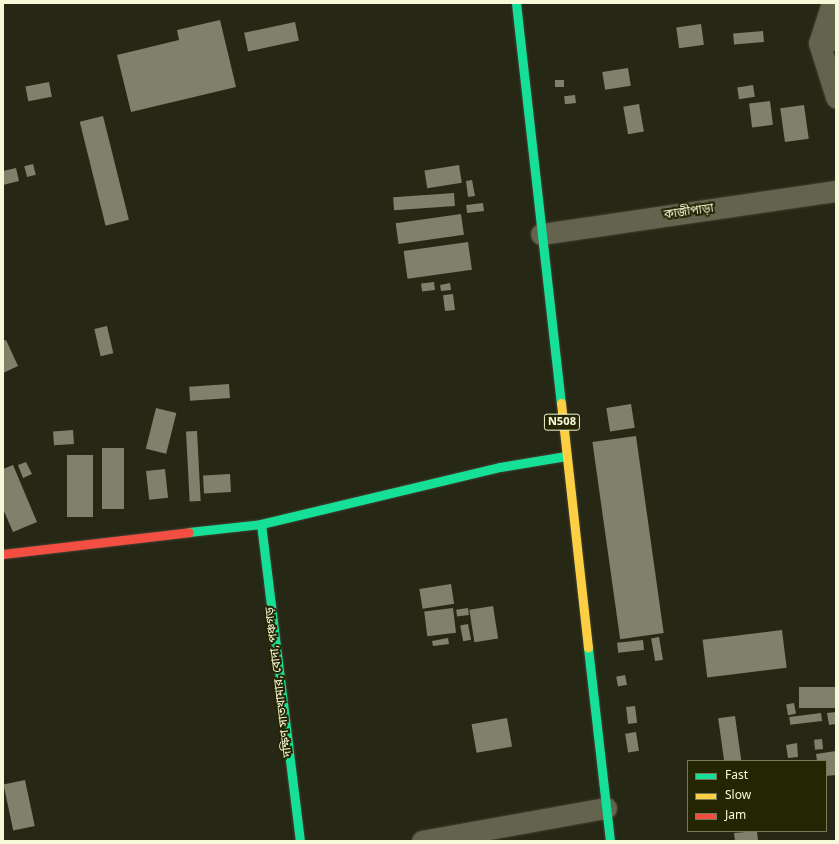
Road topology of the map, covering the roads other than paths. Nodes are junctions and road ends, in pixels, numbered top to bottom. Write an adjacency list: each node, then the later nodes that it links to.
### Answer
1 (516, 3): 6 (main road, N508)
2 (832, 3): 3 (street)
3 (828, 41): 4 (street)
4 (836, 97)
5 (825, 192): 6 (street, কাজীপাড়া)
6 (541, 234): 7 (main road, N508)
7 (566, 456): 8 (main road); 10 (main road, N508)
8 (261, 524): 9 (main road); 11 (main road, দক্ষিণ সাতখামার, বোদা, পঞ্চগড়)
9 (3, 554)
10 (606, 808): 12 (street); 13 (main road, N508)
11 (300, 841)
12 (422, 841)
13 (610, 841)

